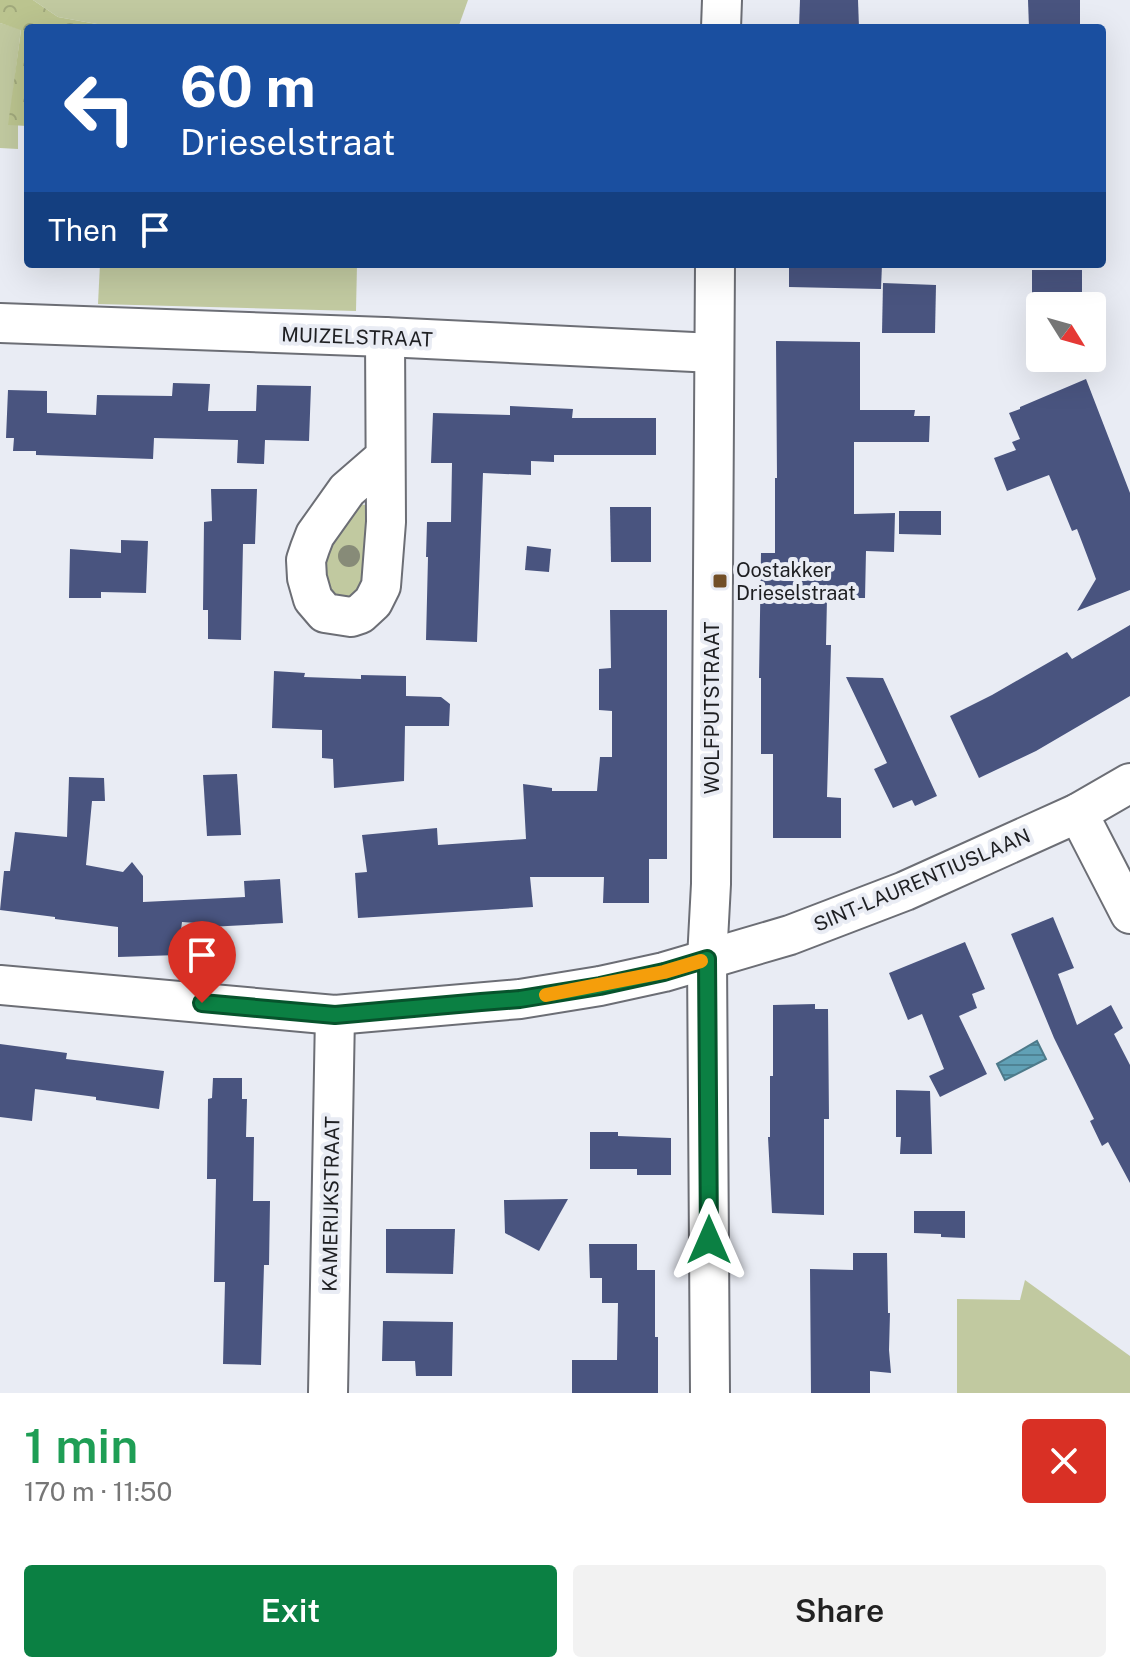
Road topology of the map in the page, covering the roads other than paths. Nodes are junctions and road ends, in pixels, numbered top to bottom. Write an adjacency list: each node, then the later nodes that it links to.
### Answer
1 (722, 0): 2 (street)
2 (721, 24)
3 (715, 268): 6 (street, WOLFPUTSTRAAT)
4 (0, 323): 5 (street, MUIZELSTRAAT)
5 (385, 337): 6 (street, MUIZELSTRAAT); 7 (street)
6 (714, 353): 11 (street, WOLFPUTSTRAAT)
7 (385, 457)
8 (1130, 783): 9 (street, SINT-LAURENTIUSLAAN)
9 (1078, 813): 10 (street); 11 (street, SINT-LAURENTIUSLAAN)
10 (1130, 914)
11 (707, 959): 13 (street, SINT-LAURENTIUSLAAN); 15 (street, WOLFPUTSTRAAT)
12 (0, 985): 13 (street, SINT-LAURENTIUSLAAN)
13 (335, 1015): 14 (street, KAMERIJKSTRAAT)
14 (328, 1393)
15 (710, 1393)

